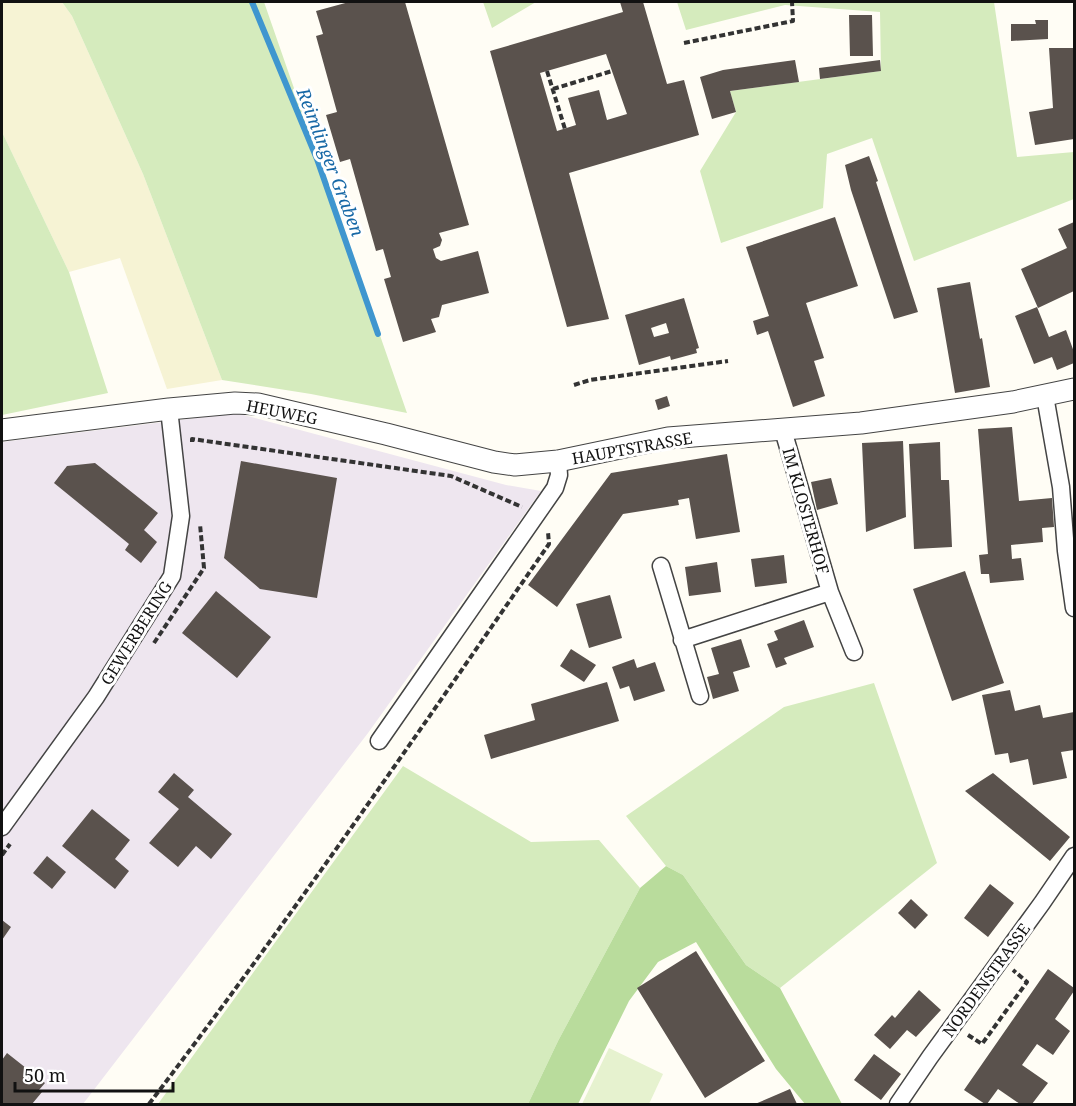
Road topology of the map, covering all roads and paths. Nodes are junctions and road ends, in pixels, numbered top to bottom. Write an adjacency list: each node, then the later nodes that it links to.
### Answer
1 (792, 2): 2 (path)
2 (684, 43)
3 (547, 71): 5 (path)
4 (612, 71): 5 (path)
5 (553, 89): 6 (path)
6 (565, 129)
7 (728, 361): 8 (path)
8 (574, 385)
9 (1074, 389): 10 (street, HAUPTSTRASSE)
10 (1045, 396): 13 (street, HAUPTSTRASSE); 20 (street)
11 (168, 409): 12 (street, HEUWEG); 15 (street, HEUWEG); 26 (street, GEWERBERING)
12 (2, 430)
13 (783, 430): 15 (street, HAUPTSTRASSE); 19 (street, IM KLOSTERHOF)
14 (193, 449): 16 (path)
15 (558, 461): 16 (street, HAUPTSTRASSE)
16 (542, 521): 25 (street, HAUPTSTRASSE); 31 (path)
17 (200, 523): 22 (path)
18 (661, 566): 21 (street)
19 (830, 592): 21 (street, IM KLOSTERHOF); 23 (street, IM KLOSTERHOF)
20 (1074, 608)
21 (682, 640): 24 (street)
22 (153, 644)
23 (854, 652)
24 (700, 696)
25 (379, 741)
26 (8, 832): 27 (path)
27 (2, 855)
28 (1074, 856): 29 (street, NORDENSTRASSE)
29 (1001, 960): 30 (street, NORDENSTRASSE); 30 (path)
30 (954, 1024): 32 (street, NORDENSTRASSE)
31 (149, 1104)
32 (898, 1104)

